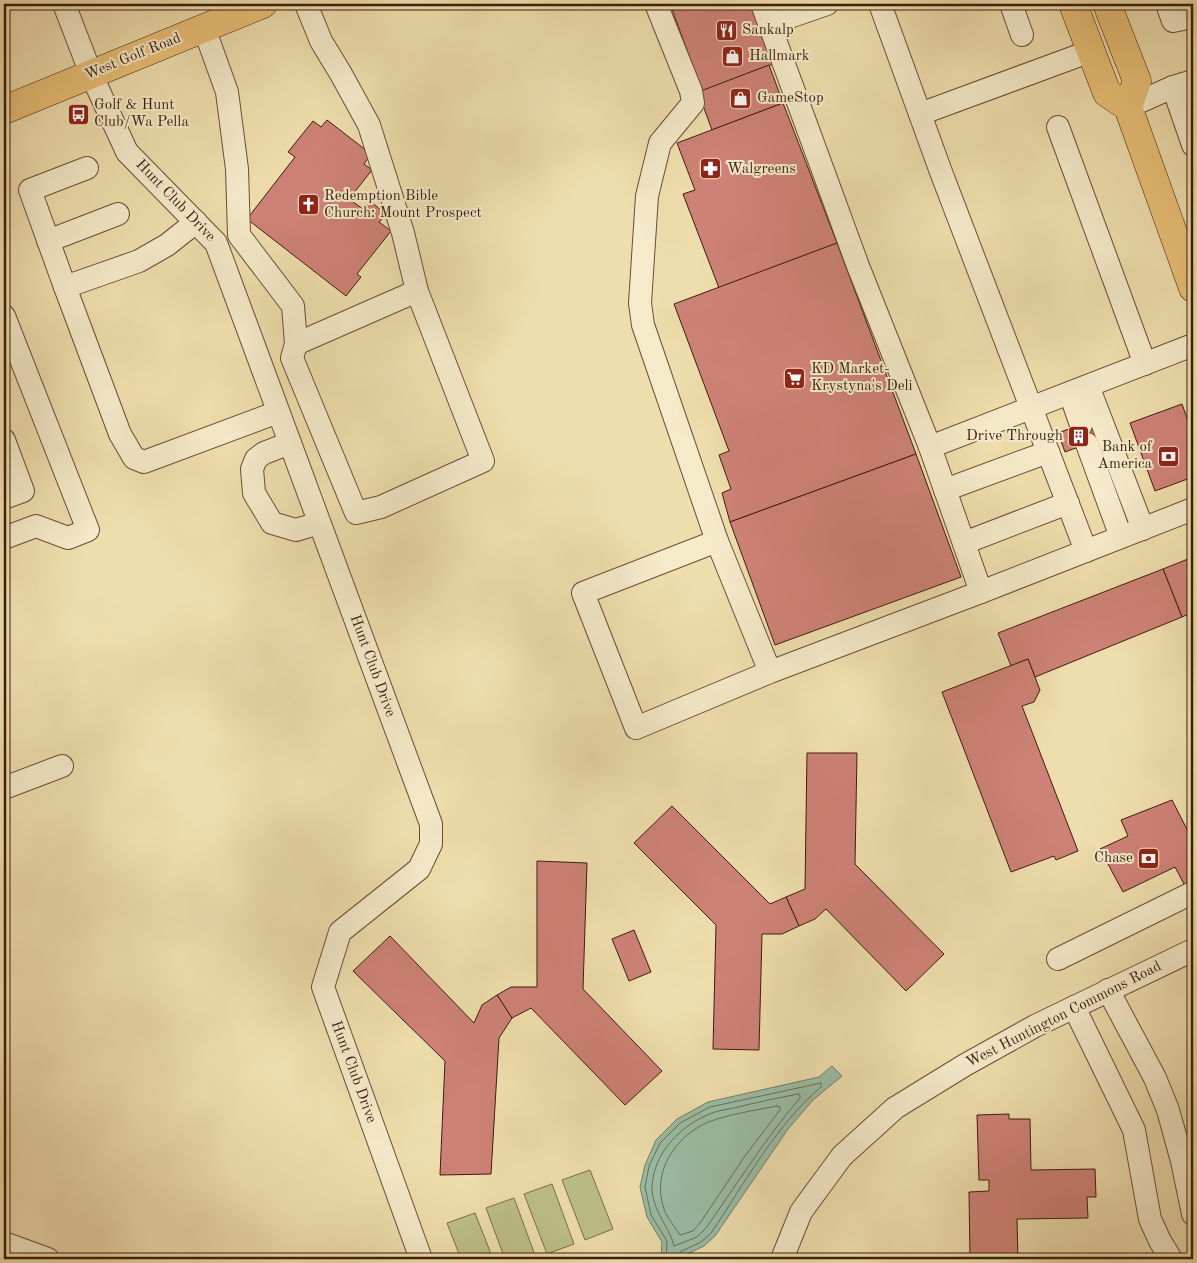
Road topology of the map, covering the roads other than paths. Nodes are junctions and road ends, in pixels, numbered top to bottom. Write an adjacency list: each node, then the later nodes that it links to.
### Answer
1 (64, 4): 16 (street, Hunt Club Drive)
2 (263, 4): 13 (main road, West Golf Road)
3 (306, 4): 29 (street)
4 (656, 4): 50 (street)
5 (827, 4): 11 (street)
6 (880, 4): 20 (street)
7 (1011, 4): 14 (street)
8 (1073, 4): 15 (main road)
9 (1107, 4): 18 (main road)
10 (1167, 4): 12 (street)
11 (765, 14): 39 (street)
12 (1193, 17)
13 (204, 28): 16 (main road, West Golf Road); 31 (street)
14 (1022, 35)
15 (1091, 50): 18 (main road); 20 (street)
16 (91, 74): 19 (main road, West Golf Road); 25 (street, Hunt Club Drive)
17 (1183, 84): 18 (street); 22 (street)
18 (1128, 107): 27 (main road)
19 (4, 110)
20 (920, 114): 35 (street)
21 (1058, 127): 33 (street)
22 (1193, 145)
23 (88, 168): 26 (street)
24 (118, 214): 26 (street)
25 (196, 222): 28 (street); 36 (street, Hunt Club Drive)
26 (48, 241): 28 (street)
27 (1192, 281)
28 (65, 287): 36 (street)
29 (417, 291): 31 (street); 31 (street)
30 (4, 316): 46 (street)
31 (296, 344)
32 (1193, 345): 33 (street)
33 (1145, 364): 34 (street)
34 (1079, 389): 35 (street); 47 (street); 48 (street)
35 (1031, 409): 39 (street); 40 (street)
36 (278, 412): 38 (street, Hunt Club Drive)
37 (4, 440): 42 (street)
38 (290, 443): 45 (street, Hunt Club Drive); 45 (street)
39 (930, 447): 41 (street)
40 (1048, 452): 41 (street); 43 (street)
41 (945, 490): 51 (street)
42 (14, 494): 46 (street)
43 (1068, 503): 51 (street); 52 (street)
44 (1193, 509): 47 (street)
45 (319, 523): 65 (street, Hunt Club Drive)
46 (36, 526): 49 (street)
47 (1142, 529): 48 (street)
48 (1121, 537): 52 (street)
49 (4, 538)
50 (717, 541): 54 (street); 54 (street)
51 (964, 543): 53 (street)
52 (1086, 551): 53 (street)
53 (981, 592): 54 (street)
54 (770, 672)
55 (62, 766): 56 (street)
56 (4, 788)
57 (1190, 894): 59 (street)
58 (1193, 950): 60 (street, West Huntington Commons Road)
59 (1058, 959)
60 (1108, 990): 61 (street, West Huntington Commons Road); 62 (street)
61 (1074, 1007): 66 (street, West Huntington Commons Road); 67 (street)
62 (1193, 1214)
63 (4, 1243): 64 (street)
64 (48, 1259)
65 (421, 1259)
66 (782, 1259)
67 (1171, 1259)

